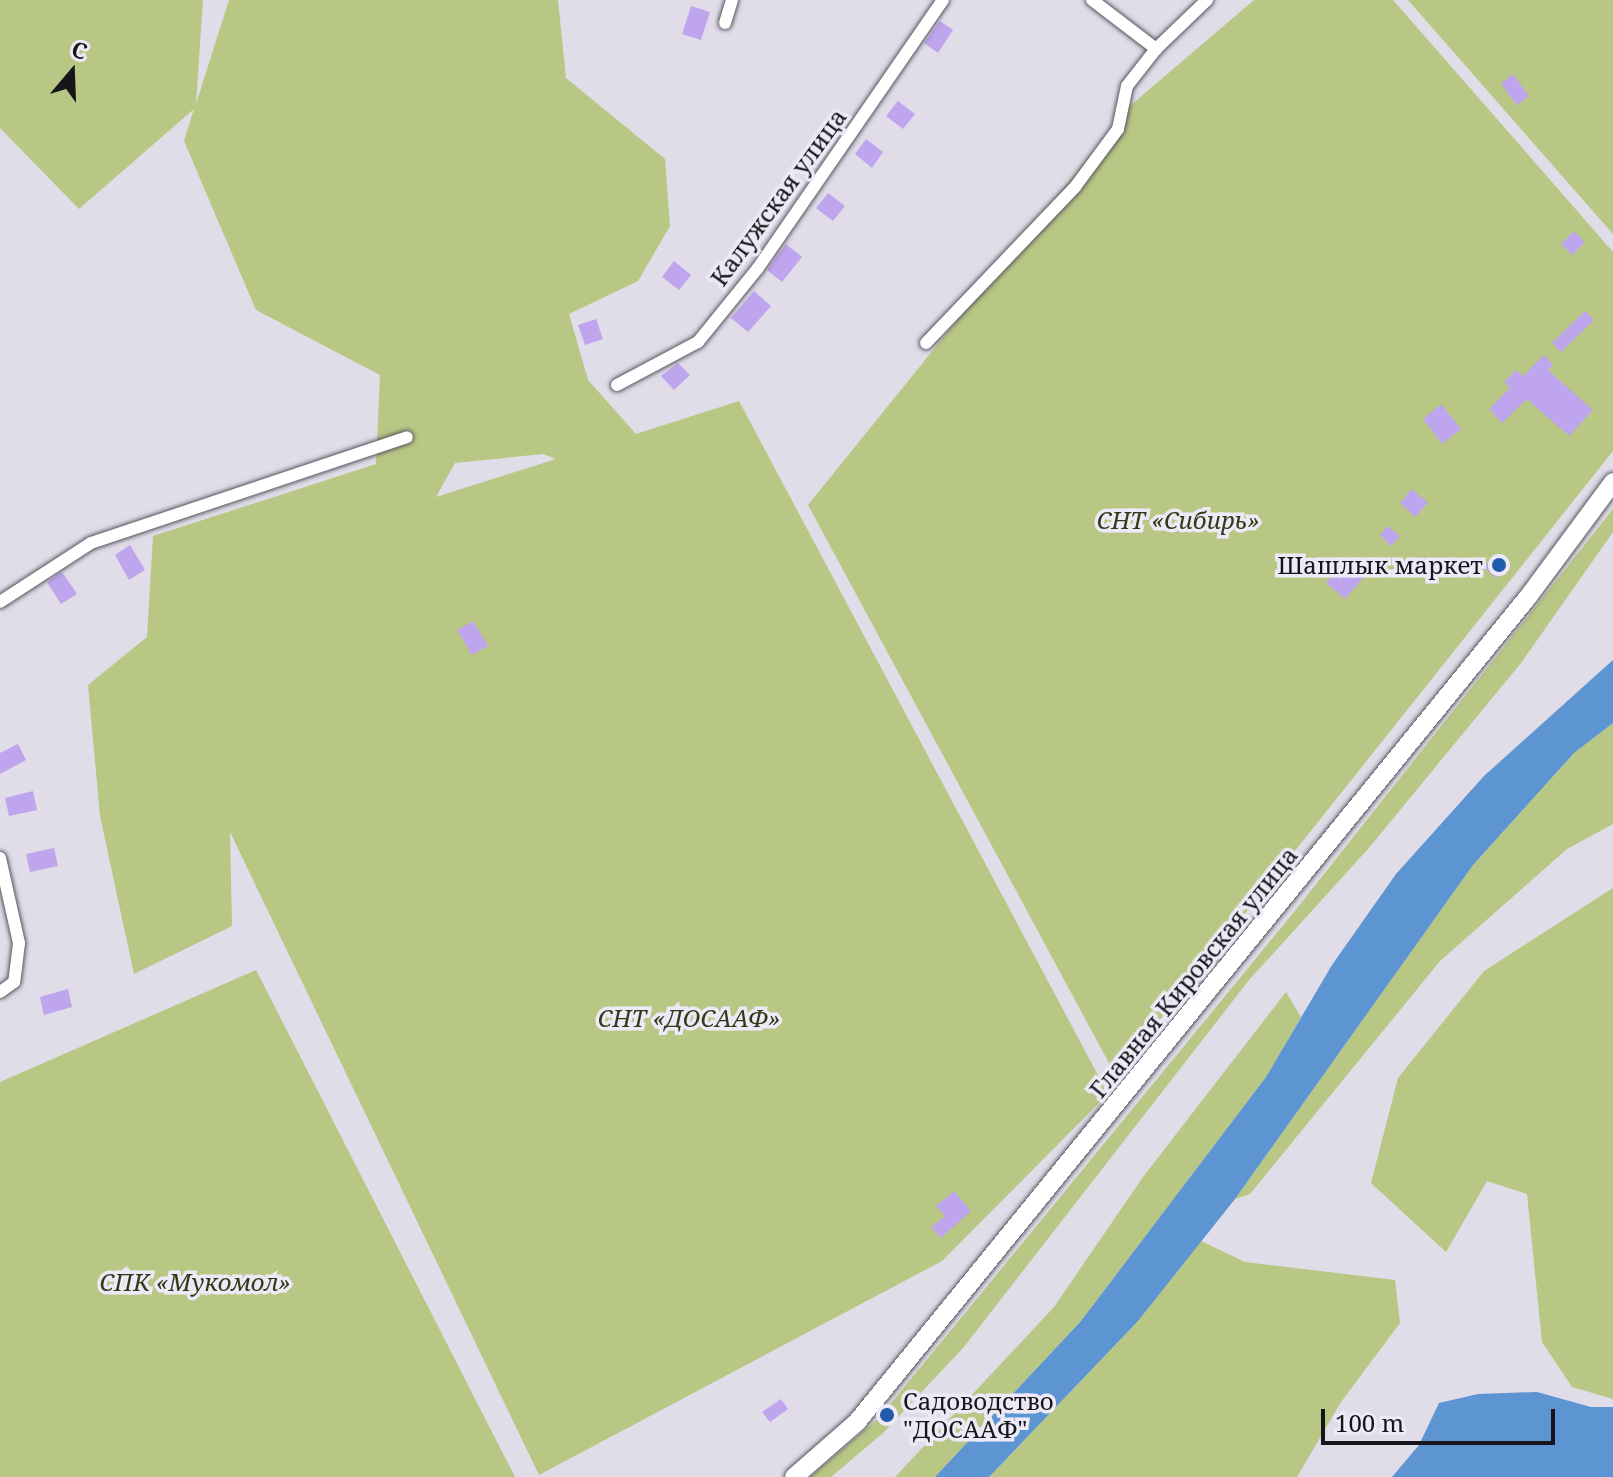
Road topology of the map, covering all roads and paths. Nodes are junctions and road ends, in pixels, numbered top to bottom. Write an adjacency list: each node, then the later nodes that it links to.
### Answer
1 (732, 0): 5 (street)
2 (943, 0): 8 (street, Калужская улица)
3 (1092, 0): 6 (street)
4 (1207, 0): 6 (street)
5 (725, 23)
6 (1156, 49): 7 (street)
7 (926, 343)
8 (617, 385)
9 (407, 437): 11 (street)
10 (1613, 482): 14 (main road, Главная Кировская улица)
11 (0, 602)
12 (0, 858): 13 (street)
13 (0, 992)
14 (794, 1477)

